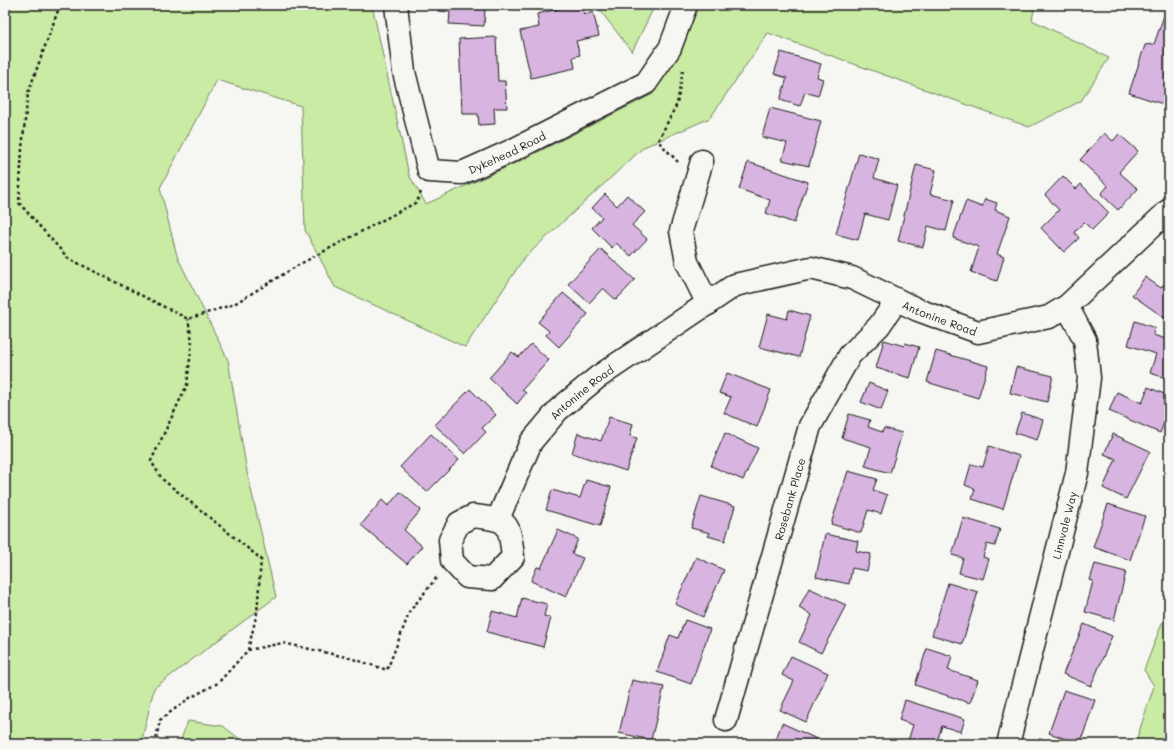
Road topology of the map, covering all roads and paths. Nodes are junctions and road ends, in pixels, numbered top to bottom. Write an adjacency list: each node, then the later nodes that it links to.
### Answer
1 (60, 5): 11 (path)
2 (396, 5): 6 (street)
3 (686, 5): 4 (street)
4 (670, 48): 5 (path); 6 (street, Dykehead Road)
5 (699, 170): 9 (street)
6 (430, 171): 11 (path)
7 (1169, 210): 10 (street, Antonine Road)
8 (897, 300): 9 (street, Antonine Road); 10 (street, Antonine Road); 15 (street, Rosebank Place)
9 (708, 304): 12 (street, Antonine Road)
10 (1067, 306): 17 (street, Linnvale Way)
11 (188, 319): 14 (path)
12 (498, 519): 13 (street); 13 (street)
13 (452, 561): 14 (path)
14 (248, 650): 16 (path)
15 (726, 720)
16 (155, 744)
17 (1008, 744)

